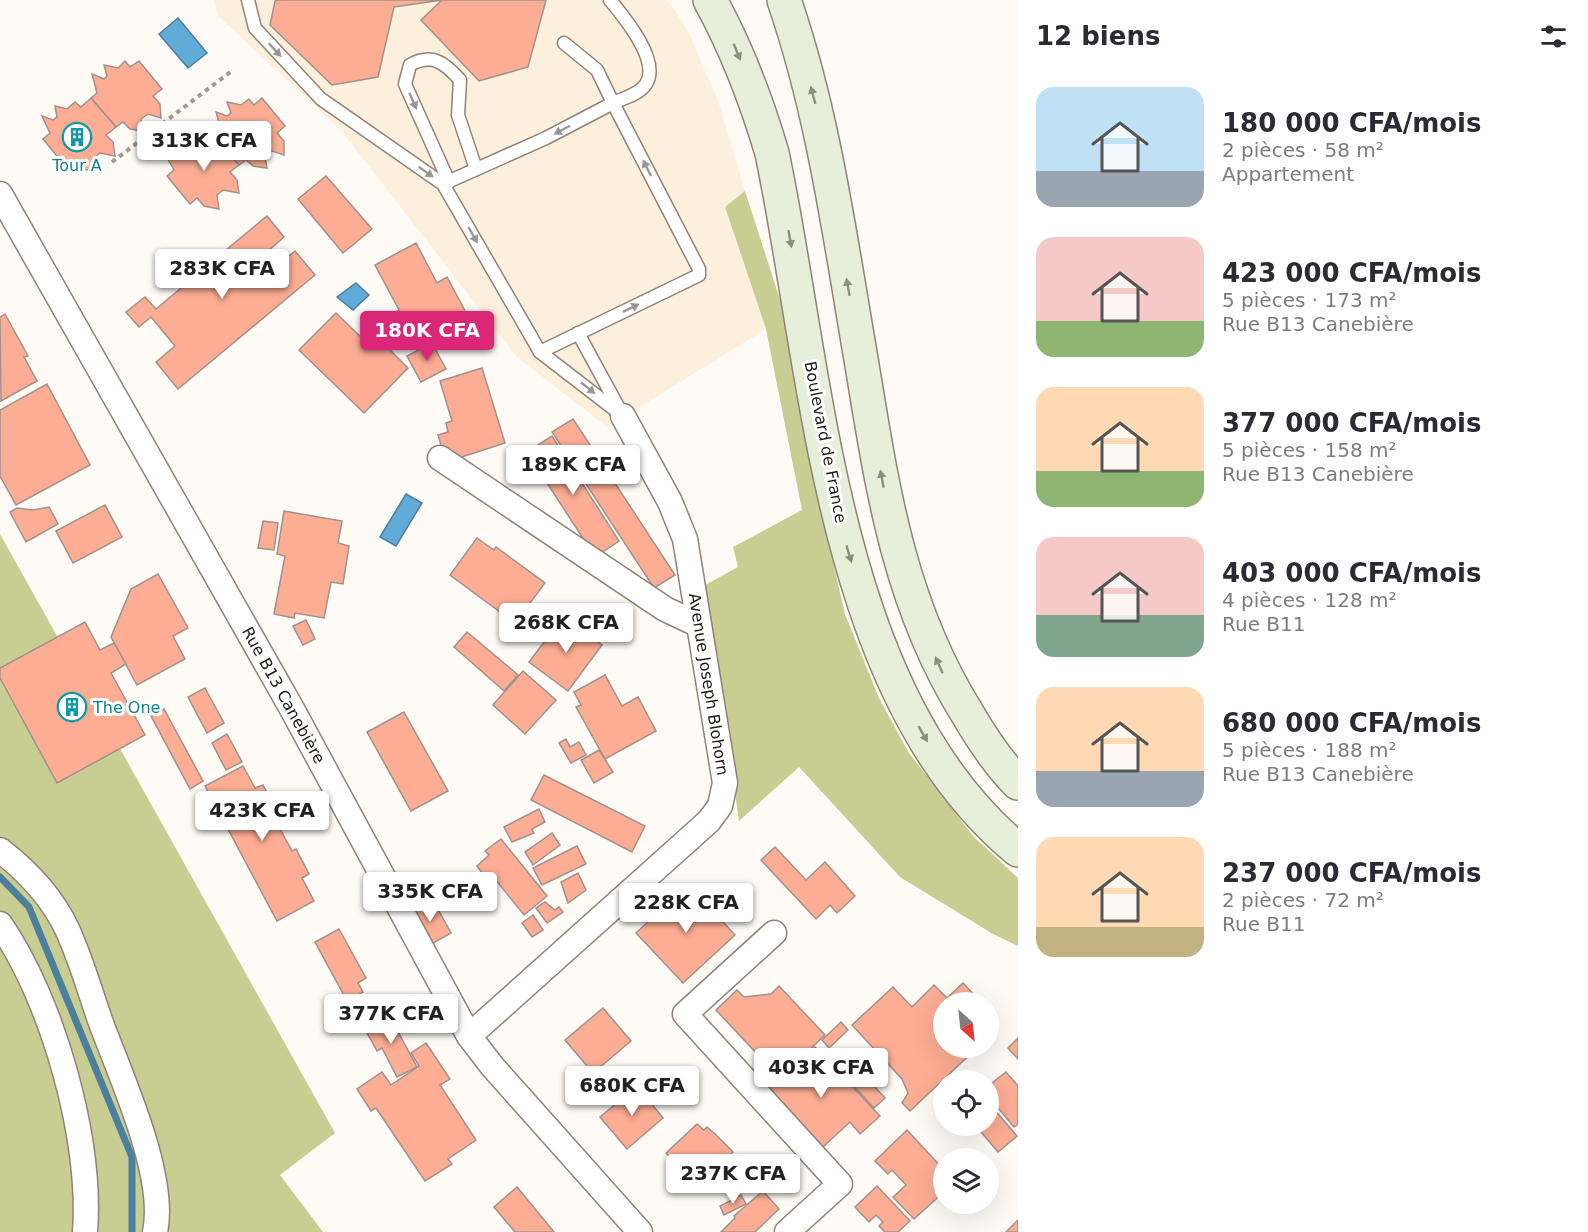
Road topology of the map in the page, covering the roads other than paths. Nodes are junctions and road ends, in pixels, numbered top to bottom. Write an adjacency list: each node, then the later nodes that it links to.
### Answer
1 (248, 0): 8 (lane, one-way to 8)
2 (610, 0): 6 (lane)
3 (710, 0): 17 (main road, Boulevard de France, one-way to 17)
4 (784, 0): 15 (main road, one-way to 4)
5 (564, 43): 6 (lane)
6 (613, 103): 7 (lane, one-way to 7); 10 (lane, one-way to 6)
7 (476, 169): 8 (lane); 8 (lane, one-way to 8)
8 (446, 183): 11 (lane, one-way to 11)
9 (0, 194): 20 (street, Rue B13 Canebière)
10 (578, 333): 11 (lane); 12 (lane)
11 (540, 352): 12 (lane, one-way to 12)
12 (623, 416): 14 (street, Avenue Joseph Blohorn)
13 (440, 458): 14 (street)
14 (699, 625): 20 (street, Avenue Joseph Blohorn)
15 (1018, 783)
16 (0, 850): 22 (street)
17 (1018, 850)
18 (0, 924): 21 (street)
19 (774, 933): 24 (street)
20 (469, 1036): 23 (street, Rue B13 Canebière)
21 (85, 1232)
22 (155, 1232)
23 (640, 1232)
24 (787, 1232)

